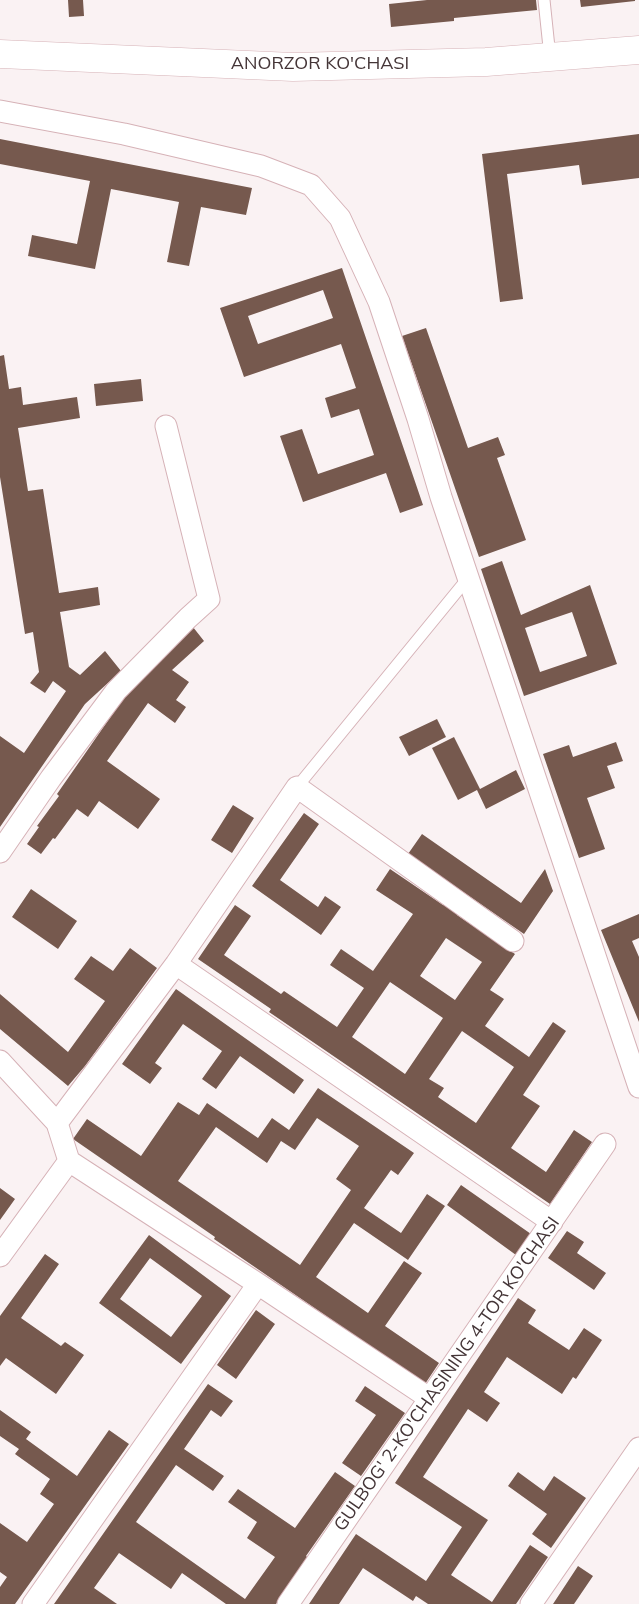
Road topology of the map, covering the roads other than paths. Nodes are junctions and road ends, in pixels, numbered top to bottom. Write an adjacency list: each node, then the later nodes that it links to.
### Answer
1 (544, 0): 4 (lane)
2 (639, 50): 4 (main road, ANORZOR KO'CHASI)
3 (0, 54): 4 (main road, ANORZOR KO'CHASI)
4 (550, 57)
5 (0, 111): 7 (street)
6 (166, 426): 9 (street)
7 (468, 578): 8 (lane); 13 (street)
8 (297, 787): 10 (street); 11 (street)
9 (0, 852)
10 (513, 941)
11 (176, 964): 14 (street); 17 (street)
12 (0, 1061): 14 (street)
13 (639, 1087)
14 (58, 1123): 16 (street)
15 (605, 1144): 17 (street, GULBOG' 2-KO'CHASINING 4-TOR KO'CHASI)
16 (69, 1161): 18 (street); 19 (street)
17 (552, 1222): 20 (street, GULBOG' 2-KO'CHASINING 4-TOR KO'CHASI)
18 (0, 1256)
19 (258, 1284): 20 (street); 22 (street)
20 (429, 1398): 23 (street, GULBOG' 2-KO'CHASINING 4-TOR KO'CHASI)
21 (639, 1448): 24 (street)
22 (33, 1604)
23 (288, 1604)
24 (531, 1604)

